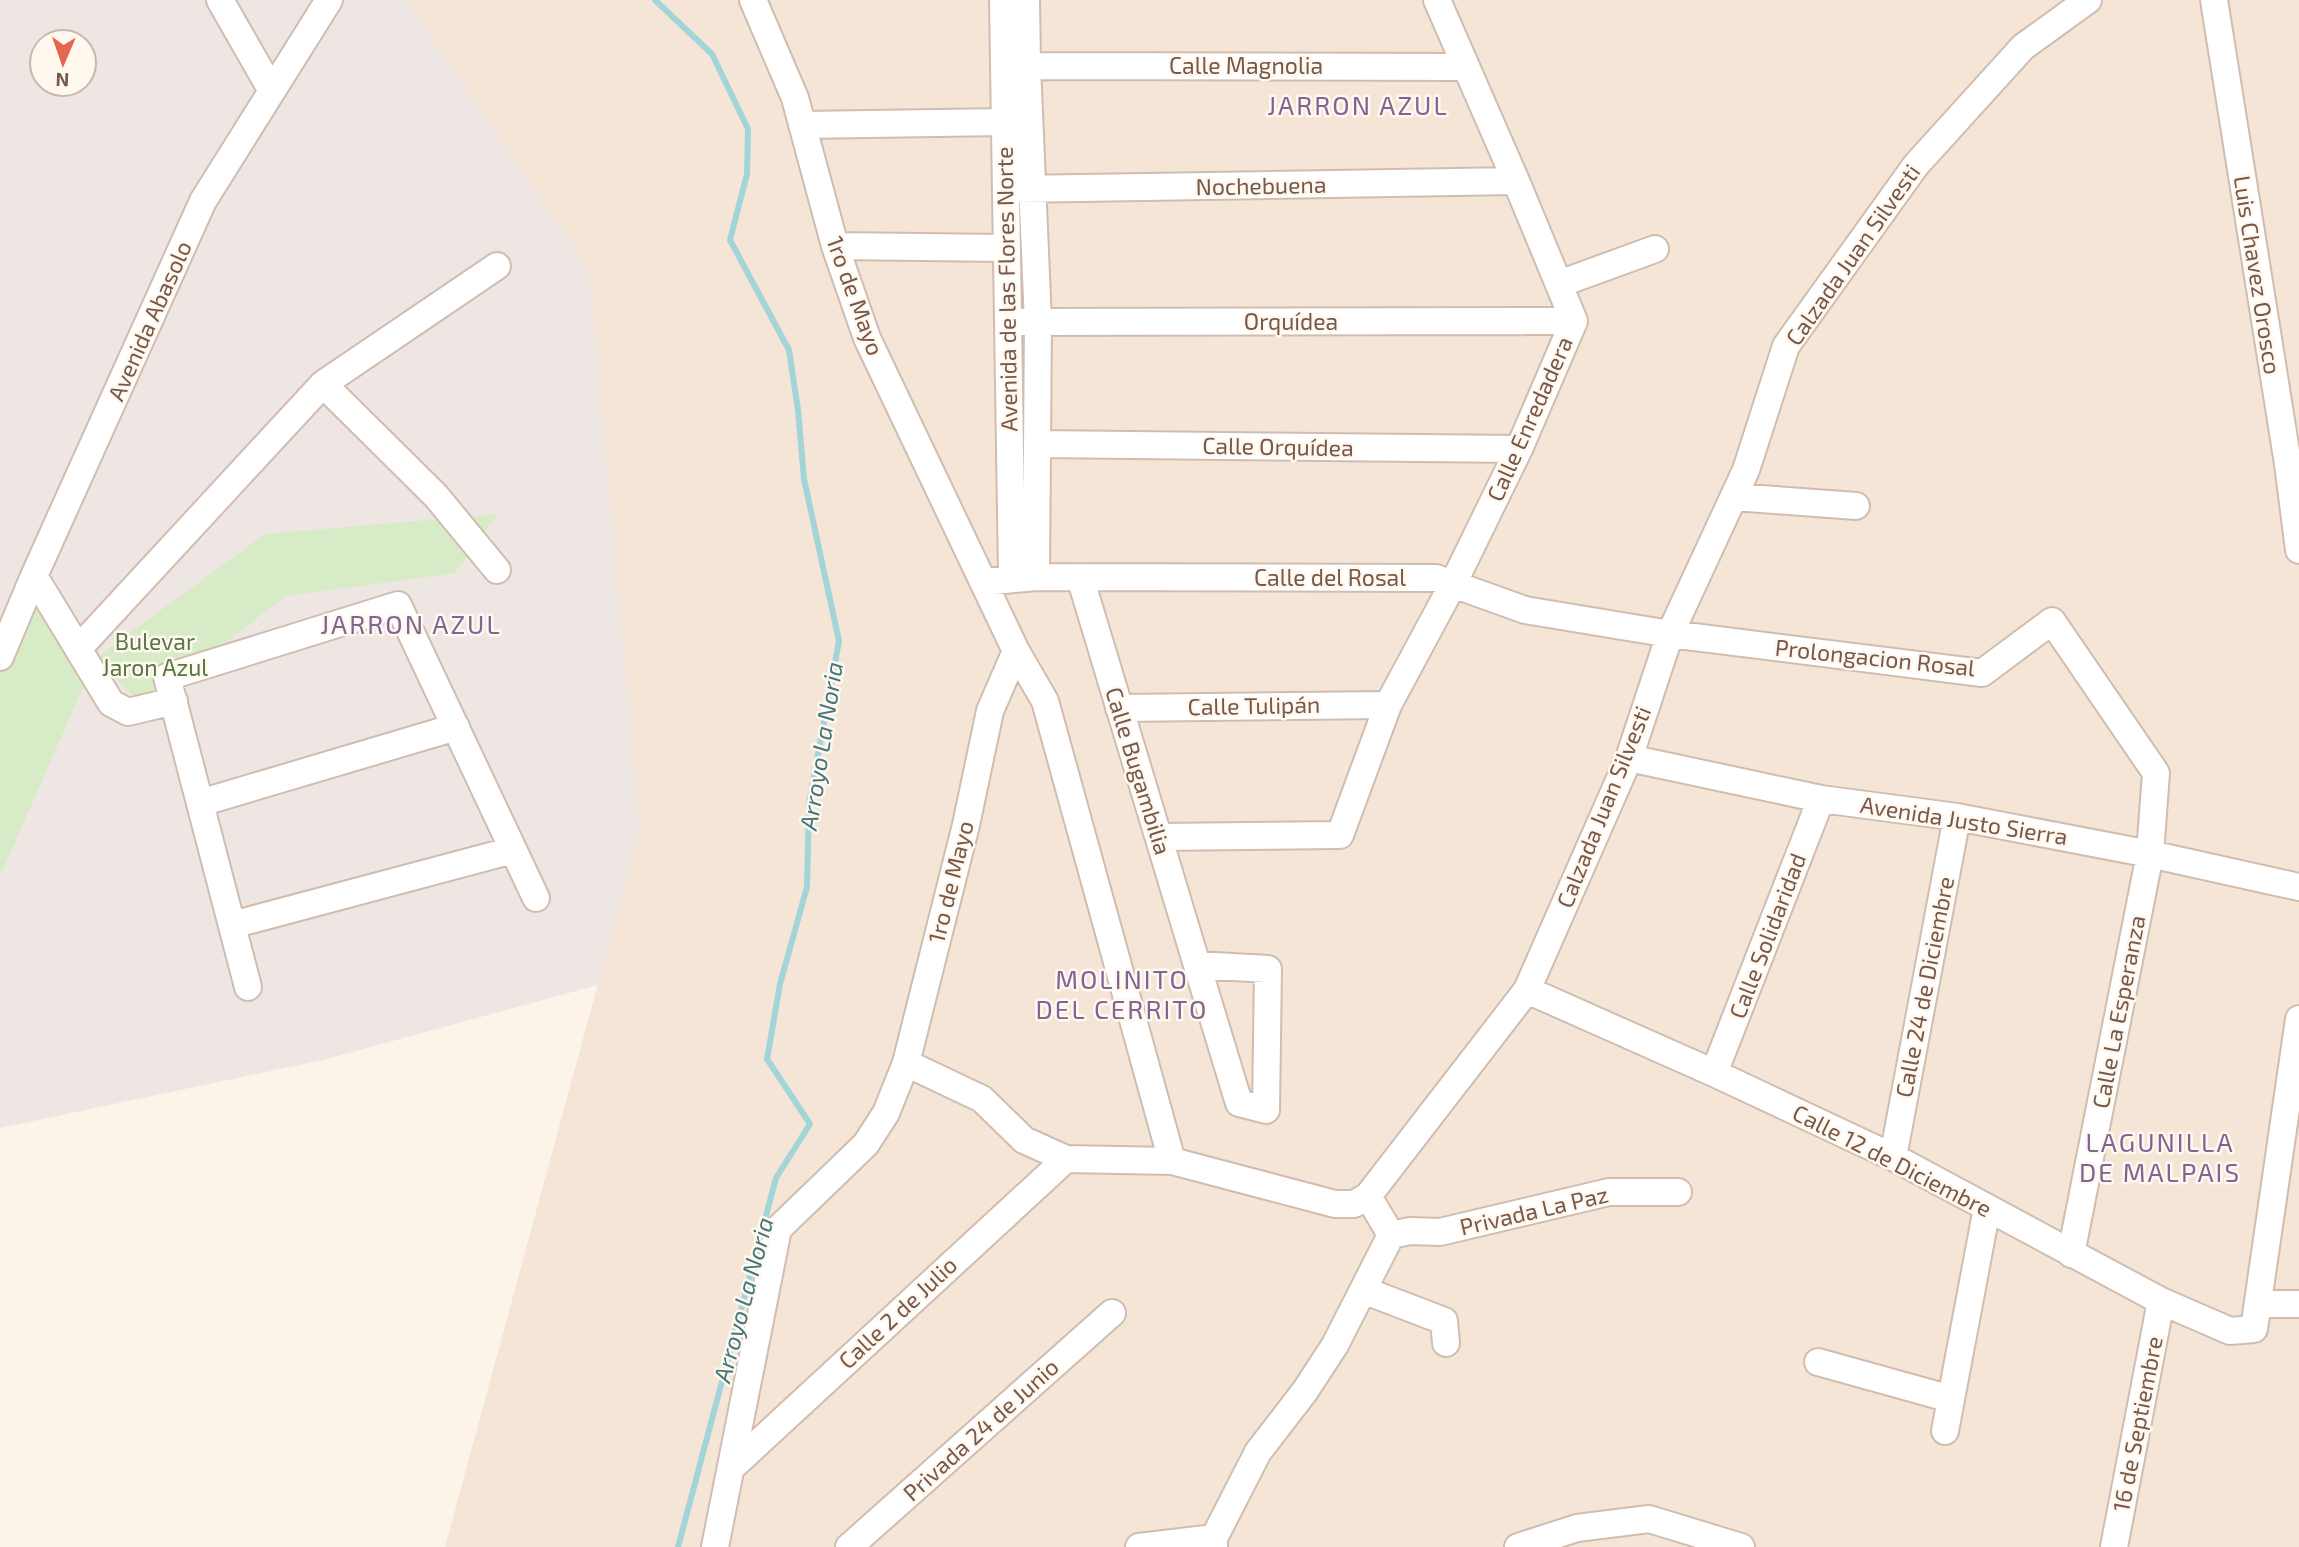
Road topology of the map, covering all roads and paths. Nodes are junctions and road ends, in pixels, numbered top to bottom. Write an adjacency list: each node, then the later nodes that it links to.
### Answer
1 (220, 0): 11 (street)
2 (329, 0): 11 (street, Avenida Abasolo)
3 (752, 0): 13 (street, 1ro de Mayo)
4 (1003, 0): 12 (street, Avenida de las Flores Norte)
5 (1026, 0): 9 (street, Avenida de las Flores Norte)
6 (1437, 0): 10 (street, Calle Enredadera)
7 (2088, 0): 29 (street, Calzada Juan Silvesti)
8 (2214, 0): 28 (street, Luis Chavez Orosco)
9 (1027, 66): 10 (street, Calle Magnolia); 16 (street, Avenida de las Flores Norte)
10 (1465, 67): 14 (street, Calle Enredadera)
11 (271, 91): 33 (street, Avenida Abasolo)
12 (1004, 122): 13 (street); 15 (street, Avenida de las Flores Norte)
13 (802, 125): 17 (street, 1ro de Mayo)
14 (1517, 181): 16 (street, Nochebuena); 21 (street, Calle Enredadera)
15 (1005, 188): 16 (street, Nochebuena); 18 (street, Avenida de las Flores Norte)
16 (1031, 190): 24 (street, Avenida de las Flores Norte)
17 (835, 246): 18 (street); 36 (street, 1ro de Mayo)
18 (1006, 248): 23 (street, Avenida de las Flores Norte)
19 (1655, 250): 21 (street)
20 (496, 266): 25 (street)
21 (1559, 284): 22 (street, Calle Enredadera)
22 (1574, 321): 24 (street, Orquídea); 27 (street, Calle Enredadera)
23 (1007, 322): 24 (street, Orquídea); 35 (street, Avenida de las Flores Norte)
24 (1038, 322): 26 (street, Avenida de las Flores Norte)
25 (323, 384): 32 (street); 39 (street)
26 (1038, 444): 27 (street, Calle Orquídea); 35 (street, Avenida de las Flores Norte)
27 (1519, 449): 37 (street, Calle Enredadera)
28 (2293, 463): 31 (street, Luis Chavez Orosco)
29 (1734, 497): 30 (street); 38 (street, Calzada Juan Silvesti)
30 (1856, 506)
31 (2299, 550)
32 (497, 570)
33 (34, 576): 39 (street); 41 (street, Avenida Abasolo)
34 (1080, 577): 35 (street, Calle del Rosal); 37 (street, Calle del Rosal); 44 (street, Calle Bugambilia)
35 (1024, 578): 36 (street, Calle del Rosal)
36 (983, 582): 40 (street)
37 (1453, 584): 38 (street, Calle del Rosal); 43 (street, Calle Enredadera)
38 (1670, 634): 46 (street, Calzada Juan Silvesti); 52 (street, Prolongacion Rosal)
39 (78, 649): 42 (street)
40 (1016, 651): 60 (street, 1ro de Mayo); 65 (street)
41 (0, 657)
42 (174, 701): 45 (street); 48 (street)
43 (1388, 705): 44 (street, Calle Tulipán); 50 (street, Calle Enredadera)
44 (1119, 708): 50 (street, Calle Bugambilia)
45 (456, 727): 48 (street); 51 (street)
46 (1629, 758): 47 (street, Avenida Justo Sierra); 58 (street, Calzada Juan Silvesti)
47 (1821, 799): 49 (street, Avenida Justo Sierra); 61 (street, Calle Solidaridad)
48 (200, 803): 55 (street)
49 (1958, 817): 52 (street, Avenida Justo Sierra); 63 (street, Calle 24 de Diciembre)
50 (1159, 837): 56 (street, Calle Bugambilia)
51 (513, 850): 54 (street); 55 (street)
52 (2150, 853): 53 (street, Avenida Justo Sierra); 70 (street, Calle La Esperanza)
53 (2299, 887)
54 (536, 898)
55 (232, 925): 57 (street)
56 (1197, 965): 56 (street, Calle Bugambilia)
57 (248, 987)
58 (1527, 990): 61 (street, Calle 12 de Diciembre); 67 (street, Calzada Juan Silvesti)
59 (2299, 1019): 62 (street)
60 (906, 1063): 64 (street); 80 (street, 1ro de Mayo)
61 (1714, 1073): 63 (street, Calle 12 de Diciembre)
62 (2291, 1120): 75 (street)
63 (1893, 1157): 68 (street, Calle 12 de Diciembre)
64 (1066, 1158): 65 (street); 80 (street, Calle 2 de Julio)
65 (1172, 1161): 67 (street)
66 (1678, 1192): 69 (street, Privada La Paz)
67 (1368, 1196): 69 (street)
68 (1987, 1208): 70 (street, Calle 12 de Diciembre); 78 (street)
69 (1391, 1235): 71 (street)
70 (2071, 1254): 72 (street, Calle 12 de Diciembre)
71 (1363, 1290): 76 (street); 81 (street)
72 (2161, 1301): 75 (street, Calle 12 de Diciembre); 87 (street, 16 de Septiembre)
73 (2299, 1304): 75 (street, Calle 12 de Diciembre)
74 (1112, 1313): 83 (street, Privada 24 de Junio)
75 (2256, 1317)
76 (1446, 1343)
77 (1818, 1362): 78 (street)
78 (1951, 1399): 79 (street)
79 (1945, 1432)
80 (731, 1468): 82 (street, 1ro de Mayo)
81 (1214, 1543): 84 (street)
82 (715, 1547)
83 (849, 1547)
84 (1139, 1547)
85 (1518, 1547): 86 (street)
86 (1741, 1547)
87 (2114, 1547)

